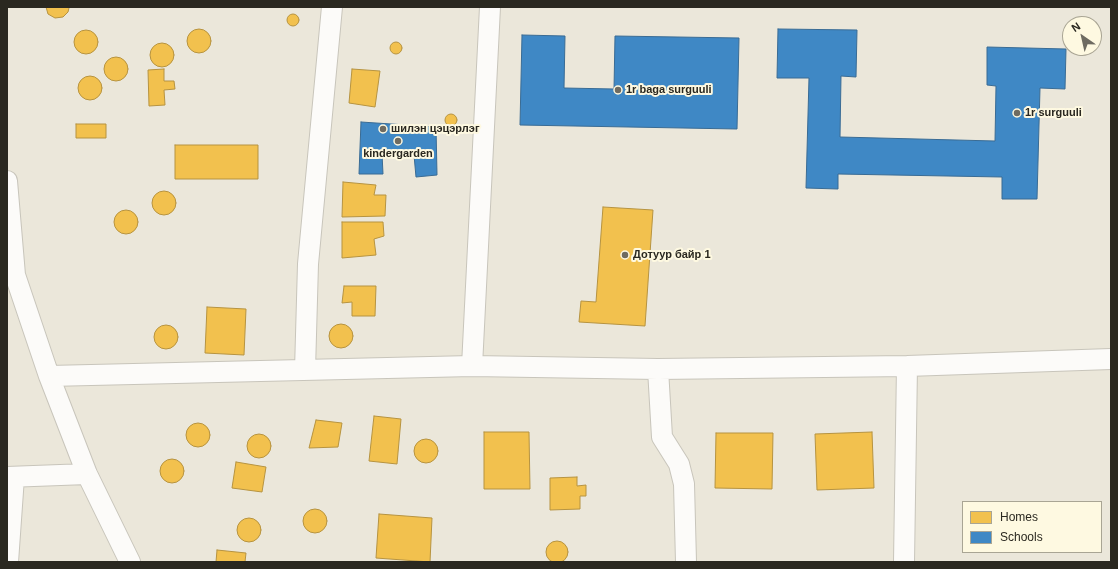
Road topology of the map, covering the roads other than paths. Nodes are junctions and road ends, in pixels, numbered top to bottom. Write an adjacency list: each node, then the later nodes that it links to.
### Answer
1 (332, 7): 8 (street)
2 (490, 7): 5 (street)
3 (7, 180): 9 (street)
4 (1111, 359): 6 (street)
5 (472, 366): 7 (street); 8 (street)
6 (907, 366): 7 (street); 15 (street)
7 (658, 369): 14 (street)
8 (305, 370): 9 (street)
9 (49, 376): 10 (street)
10 (87, 474): 11 (street); 13 (street)
11 (10, 477): 12 (street)
12 (8, 562)
13 (130, 562)
14 (686, 562)
15 (904, 562)

